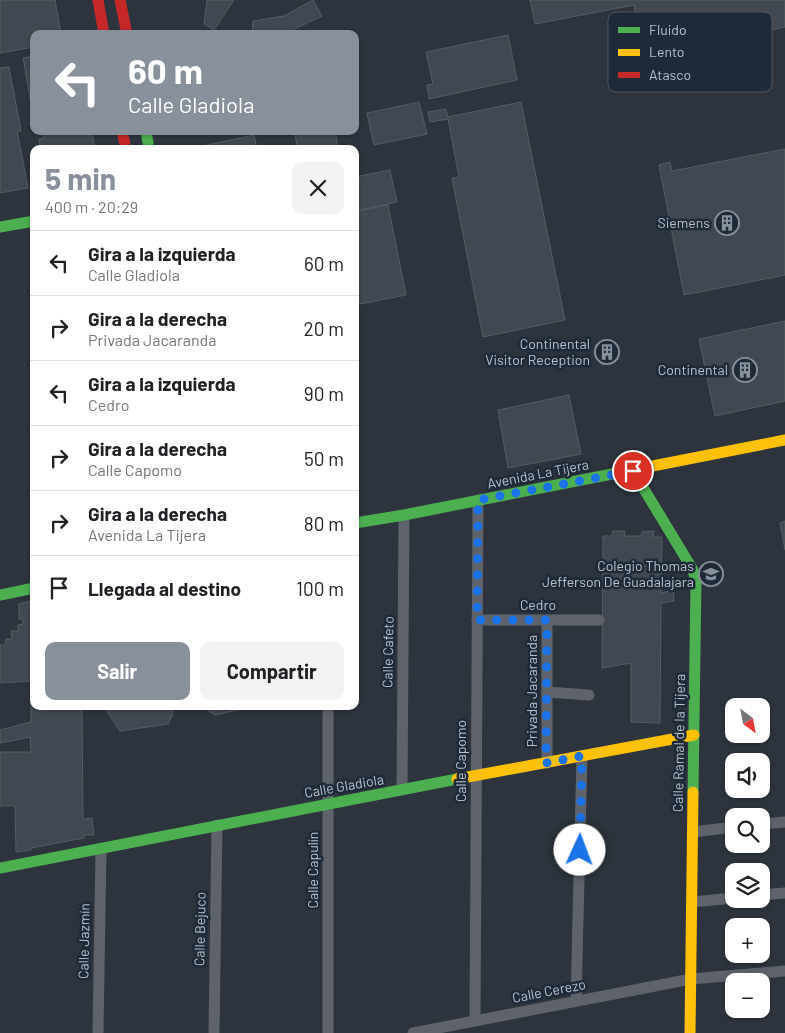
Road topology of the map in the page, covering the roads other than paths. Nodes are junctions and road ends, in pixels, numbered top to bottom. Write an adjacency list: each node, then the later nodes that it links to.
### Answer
1 (98, 0): 3 (street)
2 (120, 0): 4 (street)
3 (103, 30)
4 (126, 30)
5 (30, 221): 6 (street)
6 (0, 226)
7 (785, 440): 8 (street, Avenida La Tijera)
8 (633, 471): 9 (street, Avenida La Tijera); 20 (street, Calle Ramal de la Tijera)
9 (478, 500): 10 (street, Avenida La Tijera); 14 (street, Calle Capomo)
10 (404, 515): 11 (street, Avenida La Tijera); 24 (street, Calle Cafeto)
11 (359, 522)
12 (30, 589): 13 (street)
13 (0, 595)
14 (477, 620): 15 (street, Cedro); 23 (street, Calle Capomo)
15 (547, 620): 16 (street, Cedro); 17 (street, Privada Jacaranda)
16 (599, 620)
17 (547, 692): 18 (street); 22 (street, Privada Jacaranda)
18 (589, 695)
19 (328, 710): 25 (street, Calle Capulín)
20 (694, 735): 21 (street, Calle Gladiola); 30 (street, Calle Ramal de la Tijera)
21 (582, 756): 22 (street, Calle Gladiola); 39 (street)
22 (546, 763): 23 (street, Calle Gladiola)
23 (476, 776): 24 (street, Calle Gladiola); 40 (street, Calle Capomo)
24 (402, 790): 25 (street, Calle Gladiola)
25 (328, 803): 28 (street, Calle Gladiola); 43 (street, Calle Capulín)
26 (785, 822): 27 (street)
27 (770, 823)
28 (217, 825): 31 (street, Calle Gladiola); 42 (street, Calle Bejuco)
29 (725, 829): 30 (street)
30 (693, 832): 36 (street, Calle Ramal de la Tijera)
31 (101, 849): 32 (street, Calle Gladiola); 41 (street, Calle Jazmín)
32 (0, 868)
33 (785, 893): 34 (street)
34 (770, 894)
35 (725, 899): 36 (street)
36 (692, 902): 38 (street, Calle Ramal de la Tijera)
37 (785, 971): 38 (street, Calle Cerezo)
38 (691, 979): 39 (street, Calle Cerezo); 45 (street, Calle Ramal de la Tijera)
39 (576, 1002): 40 (street, Calle Cerezo)
40 (475, 1021): 44 (street, Calle Cerezo)
41 (98, 1033)
42 (214, 1033)
43 (328, 1033)
44 (413, 1033)
45 (690, 1033)

